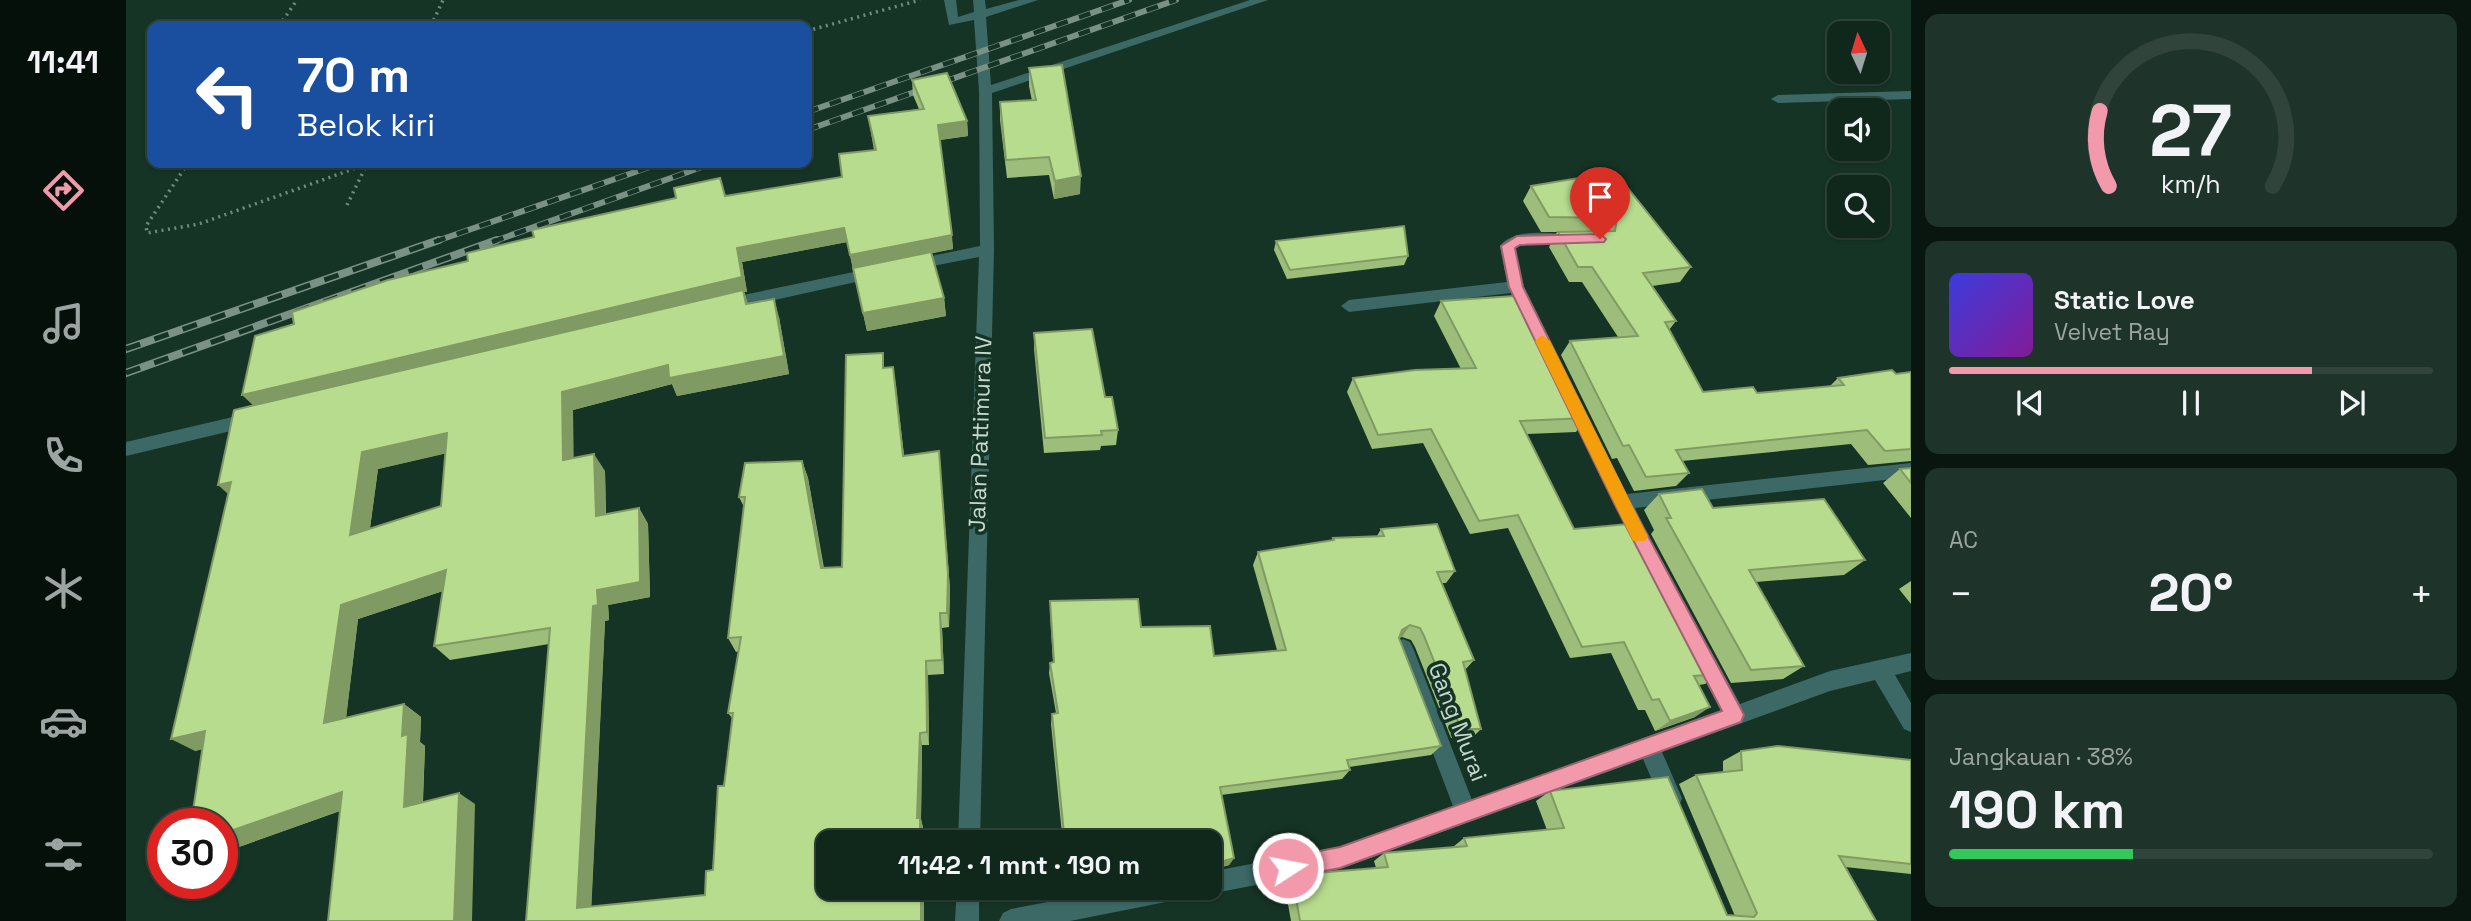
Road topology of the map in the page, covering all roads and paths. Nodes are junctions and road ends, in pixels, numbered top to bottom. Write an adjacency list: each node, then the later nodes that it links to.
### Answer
1 (297, 0): 8 (path)
2 (443, 0): 9 (path)
3 (920, 0): 11 (path)
4 (950, 0): 10 (street)
5 (979, 0): 10 (street, Jalan Pattimura IV)
6 (1032, 0): 10 (street)
7 (1262, 0): 12 (street)
8 (282, 21)
9 (433, 21)
10 (979, 22): 12 (street, Jalan Pattimura IV)
11 (812, 30)
12 (985, 91): 20 (street, Jalan Pattimura IV)
13 (1911, 94): 14 (street)
14 (1778, 99)
15 (185, 168): 16 (path)
16 (354, 168)
17 (366, 168): 18 (path)
18 (347, 205)
19 (1586, 239): 21 (street)
20 (987, 250): 23 (street); 38 (street, Jalan Pattimura IV)
21 (1516, 287): 22 (street); 27 (street)
22 (1349, 306)
23 (707, 308)
24 (275, 414): 25 (street)
25 (126, 449)
26 (1911, 470): 27 (street)
27 (1621, 502): 28 (street)
28 (1653, 561)
29 (1697, 644): 33 (street)
30 (1404, 649): 36 (street, Gang Murai)
31 (1911, 662): 32 (street)
32 (1880, 669): 33 (street); 34 (street)
33 (1735, 715): 35 (street)
34 (1911, 722)
35 (1649, 747): 36 (street); 37 (street)
36 (1466, 813): 39 (street)
37 (1680, 821)
38 (969, 830)
39 (1222, 881)
40 (968, 900): 42 (street)
41 (1119, 900): 43 (street)
42 (967, 921)
43 (1012, 921)

